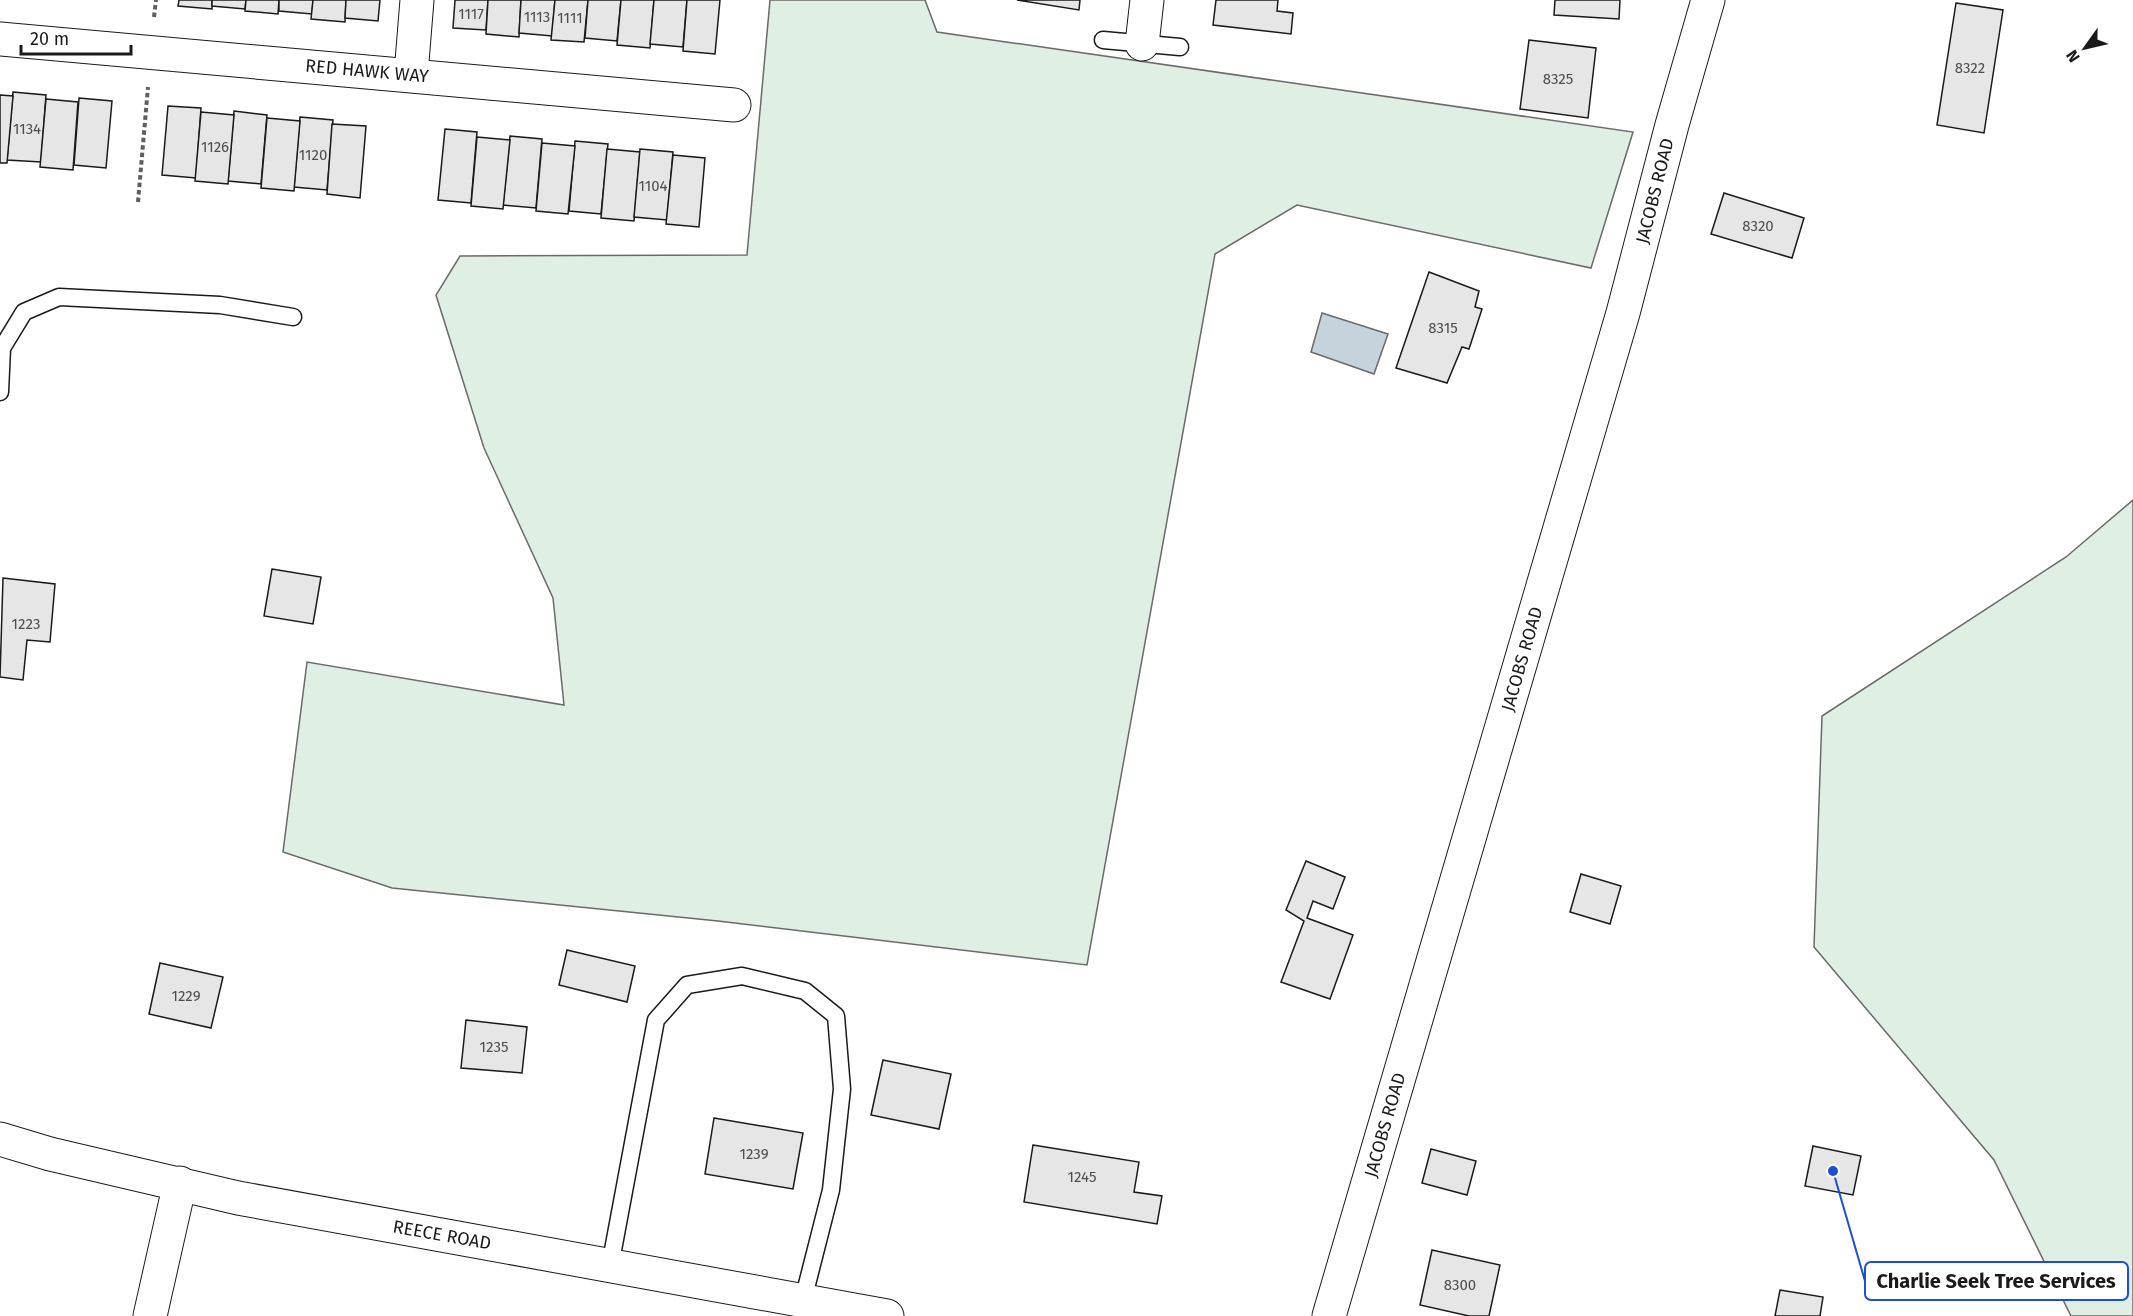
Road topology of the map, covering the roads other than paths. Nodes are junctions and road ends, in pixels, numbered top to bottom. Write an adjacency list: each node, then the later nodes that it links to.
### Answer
1 (417, 0): 8 (street)
2 (1147, 0): 6 (street)
3 (1708, 0): 18 (street, JACOBS ROAD)
4 (0, 39): 8 (street, RED HAWK WAY)
5 (1103, 40): 6 (lane)
6 (1142, 44): 7 (lane)
7 (1180, 48)
8 (411, 74): 9 (street, RED HAWK WAY)
9 (734, 105)
10 (293, 317): 11 (lane)
11 (0, 392)
12 (0, 1139): 13 (street, REECE ROAD)
13 (180, 1183): 14 (street, REECE ROAD); 16 (street)
14 (610, 1266): 15 (street, REECE ROAD); 15 (lane)
15 (802, 1300): 17 (street, REECE ROAD)
16 (150, 1316)
17 (887, 1316)
18 (1329, 1316)

